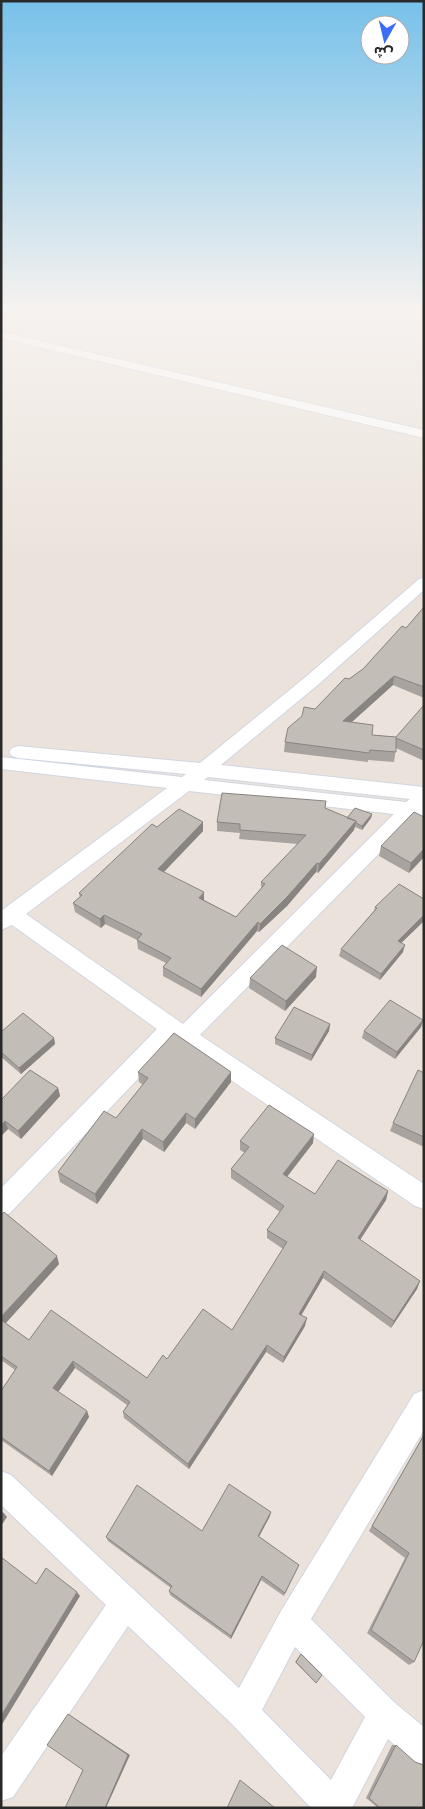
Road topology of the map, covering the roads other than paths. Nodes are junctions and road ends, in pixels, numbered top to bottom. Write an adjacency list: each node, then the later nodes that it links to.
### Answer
1 (246, 392): 2 (street)
2 (424, 434)
3 (424, 582): 6 (street)
4 (1, 750): 6 (street)
5 (1, 763): 7 (street)
6 (204, 770): 7 (street); 8 (street)
7 (183, 784): 8 (street); 9 (street)
8 (421, 803): 10 (street)
9 (6, 918): 10 (street)
10 (178, 1032): 11 (street); 12 (street)
11 (424, 1198)
12 (1, 1205)
13 (424, 1404): 16 (street)
14 (1, 1485): 15 (street)
15 (125, 1603): 17 (street); 20 (street)
16 (292, 1622): 17 (street); 18 (street)
17 (243, 1713): 21 (street)
18 (384, 1714): 19 (street); 21 (street)
19 (424, 1749)
20 (1, 1785)
21 (334, 1808)

